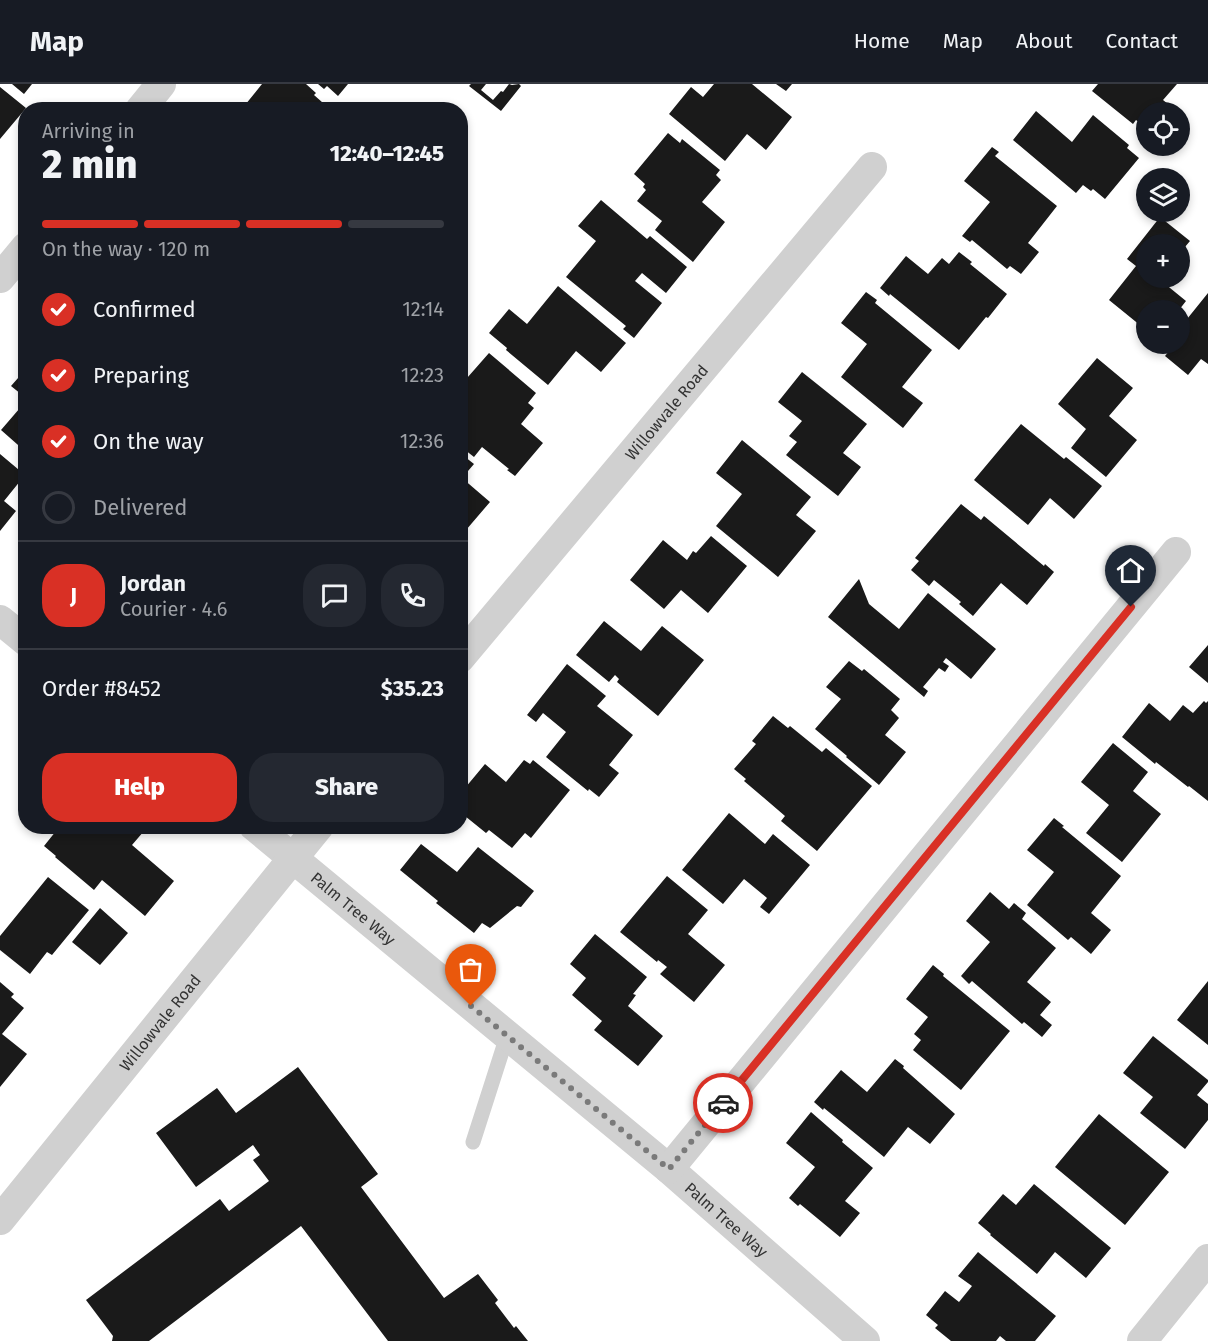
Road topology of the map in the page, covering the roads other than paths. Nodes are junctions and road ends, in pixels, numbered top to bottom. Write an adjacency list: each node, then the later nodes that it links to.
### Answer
1 (161, 84): 2 (street)
2 (146, 102)
3 (872, 167): 9 (street, Willowvale Road)
4 (18, 257): 5 (street)
5 (0, 278)
6 (1176, 552): 15 (street)
7 (0, 620): 8 (street)
8 (18, 635)
9 (468, 648)
10 (264, 834): 12 (street, Palm Tree Way)
11 (312, 834): 12 (street, Willowvale Road)
12 (292, 858): 13 (street, Palm Tree Way); 16 (street, Willowvale Road)
13 (507, 1036): 14 (lane); 15 (street, Palm Tree Way)
14 (473, 1142)
15 (669, 1169): 18 (street, Palm Tree Way)
16 (0, 1220)
17 (1208, 1259): 19 (street)
18 (865, 1341)
19 (1142, 1341)

